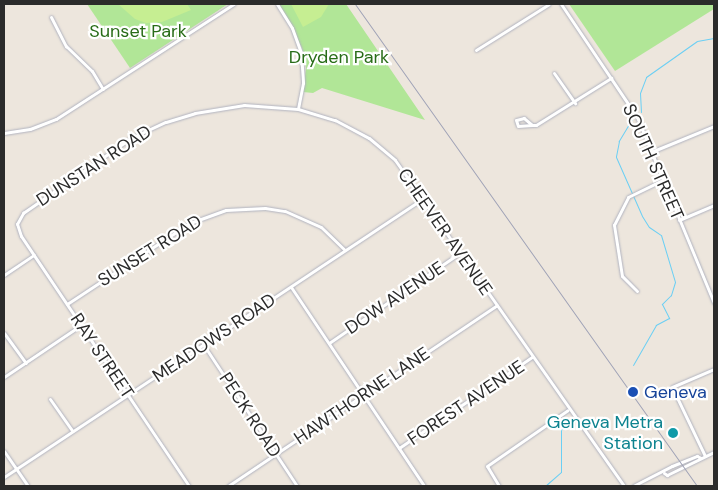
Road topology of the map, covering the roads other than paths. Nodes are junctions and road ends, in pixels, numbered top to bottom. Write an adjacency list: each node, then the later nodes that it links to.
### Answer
1 (234, 4): 9 (street)
2 (277, 4): 11 (street)
3 (548, 4): 6 (street)
4 (561, 4): 8 (street, SOUTH STREET)
5 (51, 17): 9 (street)
6 (476, 50)
7 (554, 73): 10 (street)
8 (611, 78): 10 (street); 15 (street, SOUTH STREET)
9 (104, 89): 14 (street)
10 (575, 103): 12 (street)
11 (298, 109): 17 (street, CHEEVER AVENUE); 20 (street, DUNSTAN ROAD)
12 (532, 125): 12 (street)
13 (714, 126): 15 (street)
14 (4, 134)
15 (651, 152): 16 (street, SOUTH STREET)
16 (662, 180): 19 (street, SOUTH STREET); 28 (street)
17 (424, 198): 21 (street, MEADOWS ROAD); 22 (street, CHEEVER AVENUE)
18 (714, 205): 19 (street)
19 (679, 220): 27 (street, SOUTH STREET)
20 (17, 224): 23 (street, RAY STREET)
21 (344, 250): 26 (street, MEADOWS ROAD); 30 (street, SUNSET ROAD)
22 (461, 252): 31 (street, CHEEVER AVENUE); 34 (street, DOW AVENUE)
23 (34, 255): 24 (street); 30 (street, RAY STREET)
24 (4, 275)
25 (714, 286): 27 (street)
26 (290, 287): 34 (street); 35 (street, MEADOWS ROAD)
27 (708, 288): 29 (street, SOUTH STREET)
28 (637, 291)
29 (714, 303)
30 (67, 304): 32 (street, RAY STREET)
31 (497, 305): 36 (street, CHEEVER AVENUE); 41 (street, HAWTHORNE LANE)
32 (82, 325): 37 (street); 40 (street, RAY STREET)
33 (4, 334): 37 (street)
34 (329, 343): 41 (street)
35 (203, 344): 40 (street, MEADOWS ROAD); 48 (street, PECK ROAD)
36 (532, 357): 43 (street, CHEEVER AVENUE); 45 (street, FOREST AVENUE)
37 (26, 363): 39 (street)
38 (714, 369): 49 (street)
39 (4, 377)
40 (128, 395): 44 (street, MEADOWS ROAD); 54 (street, RAY STREET)
41 (364, 395): 45 (street); 48 (street, HAWTHORNE LANE)
42 (50, 399): 44 (street)
43 (568, 410): 58 (street); 59 (street, CHEEVER AVENUE)
44 (72, 431): 50 (street, MEADOWS ROAD)
45 (399, 448): 57 (street)
46 (4, 451): 50 (street)
47 (714, 452): 49 (street)
48 (276, 454): 55 (street, HAWTHORNE LANE); 56 (street, PECK ROAD)
49 (703, 457): 51 (street); 51 (street)
50 (16, 468): 52 (street, MEADOWS ROAD); 53 (street)
51 (664, 472): 60 (street)
52 (4, 477)
53 (28, 486)
54 (189, 486)
55 (228, 486)
56 (297, 486)
57 (424, 486)
58 (499, 486)
59 (624, 486)
60 (633, 486)

